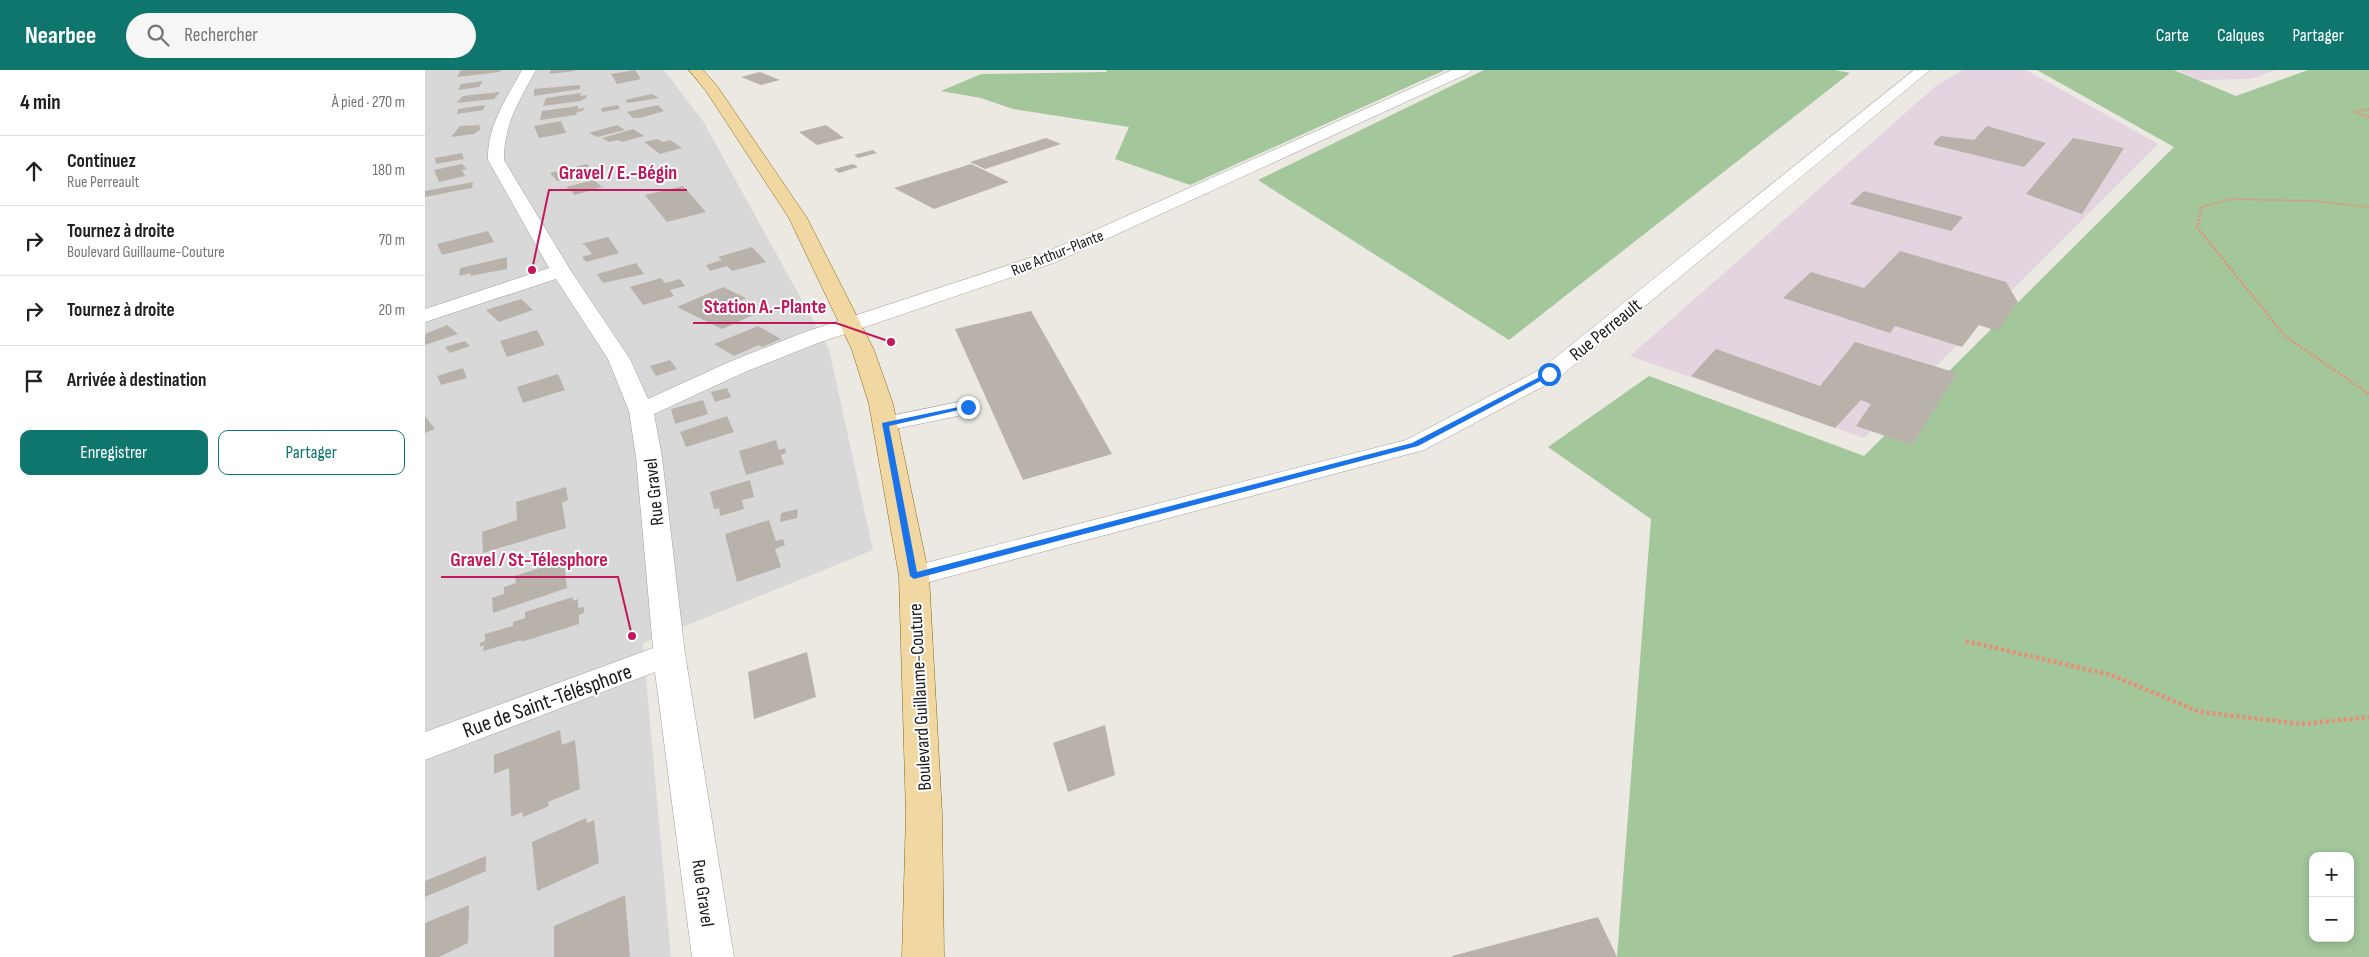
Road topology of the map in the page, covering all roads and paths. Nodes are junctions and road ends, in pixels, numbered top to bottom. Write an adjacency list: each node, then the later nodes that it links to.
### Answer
1 (529, 70): 8 (street, Rue Gravel)
2 (696, 70): 10 (main road, Boulevard Guillaume-Couture)
3 (1464, 70): 10 (street, Rue Arthur-Plante)
4 (1923, 70): 15 (street, Rue Perreault)
5 (2369, 109): 6 (path)
6 (2369, 118)
7 (2369, 207): 11 (path)
8 (561, 271): 9 (street); 13 (street, Rue Gravel)
9 (425, 316)
10 (852, 325): 13 (street, Rue Arthur-Plante); 14 (main road, Boulevard Guillaume-Couture)
11 (2369, 394)
12 (968, 407): 14 (street)
13 (641, 411): 17 (street, Rue Gravel)
14 (885, 424): 15 (main road, Boulevard Guillaume-Couture)
15 (914, 576): 21 (main road, Boulevard Guillaume-Couture)
16 (1965, 641): 18 (path)
17 (669, 654): 19 (street, Rue de Saint-Télésphore); 20 (street, Rue Gravel)
18 (2369, 717)
19 (425, 746)
20 (713, 957)
21 (923, 957)

